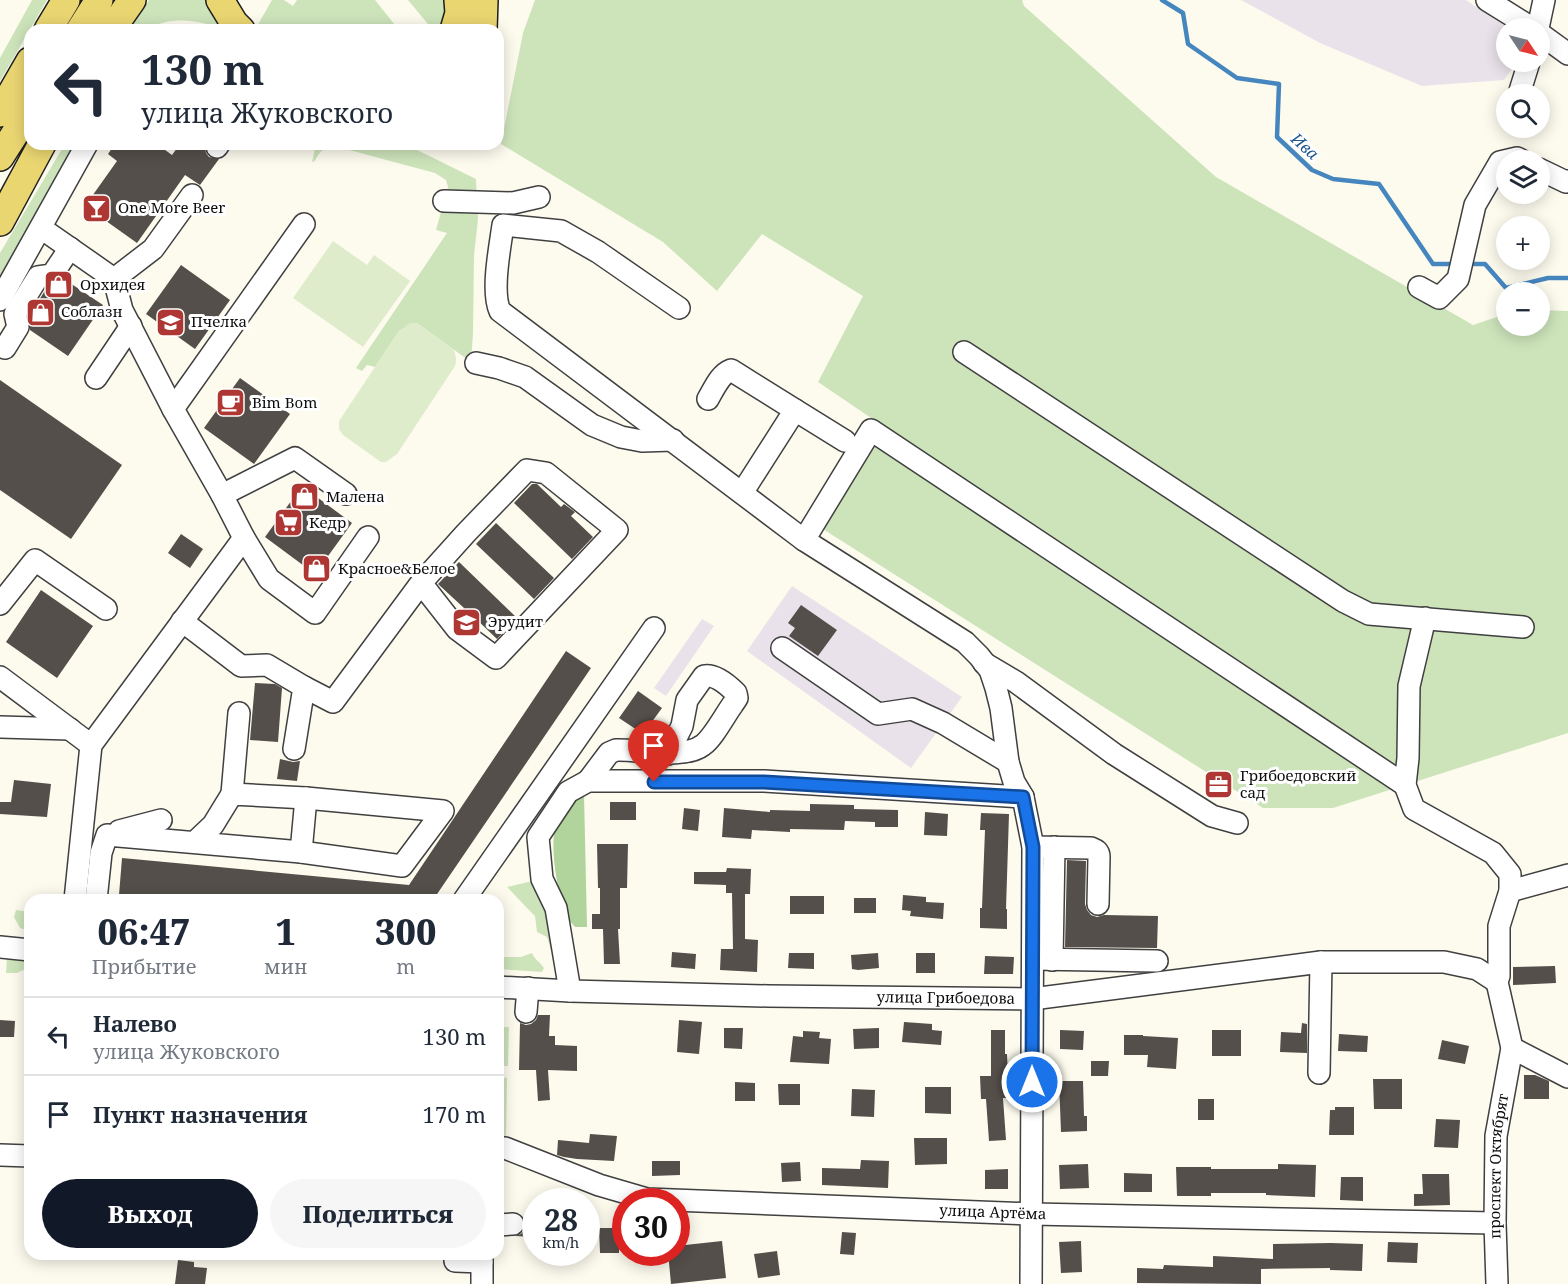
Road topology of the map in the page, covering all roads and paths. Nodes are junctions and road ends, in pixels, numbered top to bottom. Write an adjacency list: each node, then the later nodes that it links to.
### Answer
1 (66, 0): 10 (main road)
2 (132, 0): 11 (main road)
3 (220, 0): 12 (main road)
4 (459, 0): 13 (main road)
5 (484, 0): 14 (main road)
6 (1487, 0): 8 (street)
7 (1544, 0): 9 (street)
8 (1516, 18)
9 (1540, 18)
10 (52, 24)
11 (116, 24)
12 (235, 24)
13 (456, 24)
14 (483, 24)
15 (1550, 41): 16 (street)
16 (1568, 54)
17 (24, 72): 18 (main road)
18 (0, 113)
19 (24, 120): 23 (main road)
20 (39, 150): 27 (main road)
21 (44, 150): 27 (main road)
22 (84, 150): 33 (street)
23 (0, 157)
24 (1496, 169): 36 (street)
25 (1550, 174): 26 (street)
26 (1568, 181)
27 (17, 192): 31 (main road)
28 (192, 195): 35 (street)
29 (540, 197): 30 (street)
30 (444, 201)
31 (0, 222)
32 (304, 224): 45 (street)
33 (41, 228): 34 (street); 37 (street)
34 (70, 248): 35 (street); 40 (street)
35 (114, 279): 39 (street)
36 (1419, 287)
37 (0, 300)
38 (679, 308): 47 (street)
39 (131, 326): 43 (street); 45 (street)
40 (5, 348)
41 (964, 351): 58 (street)
42 (476, 363): 47 (street)
43 (96, 378)
44 (708, 399): 46 (street)
45 (173, 409): 51 (street)
46 (795, 410): 48 (street); 49 (street)
47 (673, 440): 49 (street)
48 (845, 441)
49 (742, 493): 54 (street)
50 (345, 494): 51 (street)
51 (222, 495): 53 (street)
52 (368, 537): 53 (street)
53 (244, 538): 59 (street)
54 (804, 540): 63 (street); 74 (street)
55 (421, 583): 55 (street); 65 (street)
56 (0, 604): 57 (street)
57 (106, 609)
58 (1425, 618): 60 (street); 74 (street)
59 (182, 621): 65 (street); 69 (street)
60 (1523, 627)
61 (654, 628): 89 (street)
62 (782, 648): 72 (street)
63 (984, 663): 72 (street); 79 (street)
64 (0, 677): 68 (street)
65 (304, 687): 70 (street)
66 (239, 712): 75 (street)
67 (0, 727): 68 (street)
68 (70, 729): 69 (street)
69 (91, 745): 87 (street)
70 (294, 749)
71 (668, 754): 73 (street)
72 (1008, 762): 76 (street)
73 (588, 781): 76 (street); 99 (street)
74 (1405, 785): 86 (street)
75 (232, 794): 77 (street); 81 (street)
76 (1023, 797): 82 (street)
77 (306, 798): 84 (street); 84 (street)
78 (161, 820): 80 (street)
79 (1237, 823)
80 (107, 835): 81 (street); 88 (street)
81 (195, 842): 84 (street)
82 (1033, 847): 83 (street); 93 (street)
83 (1054, 847): 90 (street); 93 (street)
84 (301, 852)
85 (1568, 875): 86 (street)
86 (1510, 891): 96 (street)
87 (76, 894)
88 (97, 894)
89 (468, 894)
90 (1098, 904)
91 (0, 947): 92 (street)
92 (24, 949)
93 (1042, 960): 94 (street); 100 (street)
94 (1156, 961)
95 (1320, 962): 96 (street, улица Грибоедова); 100 (street, улица Грибоедова); 103 (street)
96 (1497, 982): 102 (street)
97 (504, 987): 98 (street, улица Грибоедова)
98 (528, 988): 99 (street, улица Грибоедова); 101 (street)
99 (570, 991): 100 (street, улица Грибоедова)
100 (1032, 999): 108 (street)
101 (526, 1012)
102 (1512, 1048): 104 (street); 109 (street, проспект Октябрят)
103 (1319, 1073)
104 (1568, 1077)
105 (504, 1148): 108 (street, улица Артёма)
106 (0, 1155): 107 (street)
107 (24, 1156)
108 (1032, 1214): 109 (street, улица Артёма); 114 (street)
109 (1495, 1223): 115 (street, проспект Октябрят)
110 (464, 1260): 112 (street)
111 (482, 1260): 113 (street)
112 (455, 1261)
113 (482, 1284)
114 (1031, 1284)
115 (1497, 1284)

